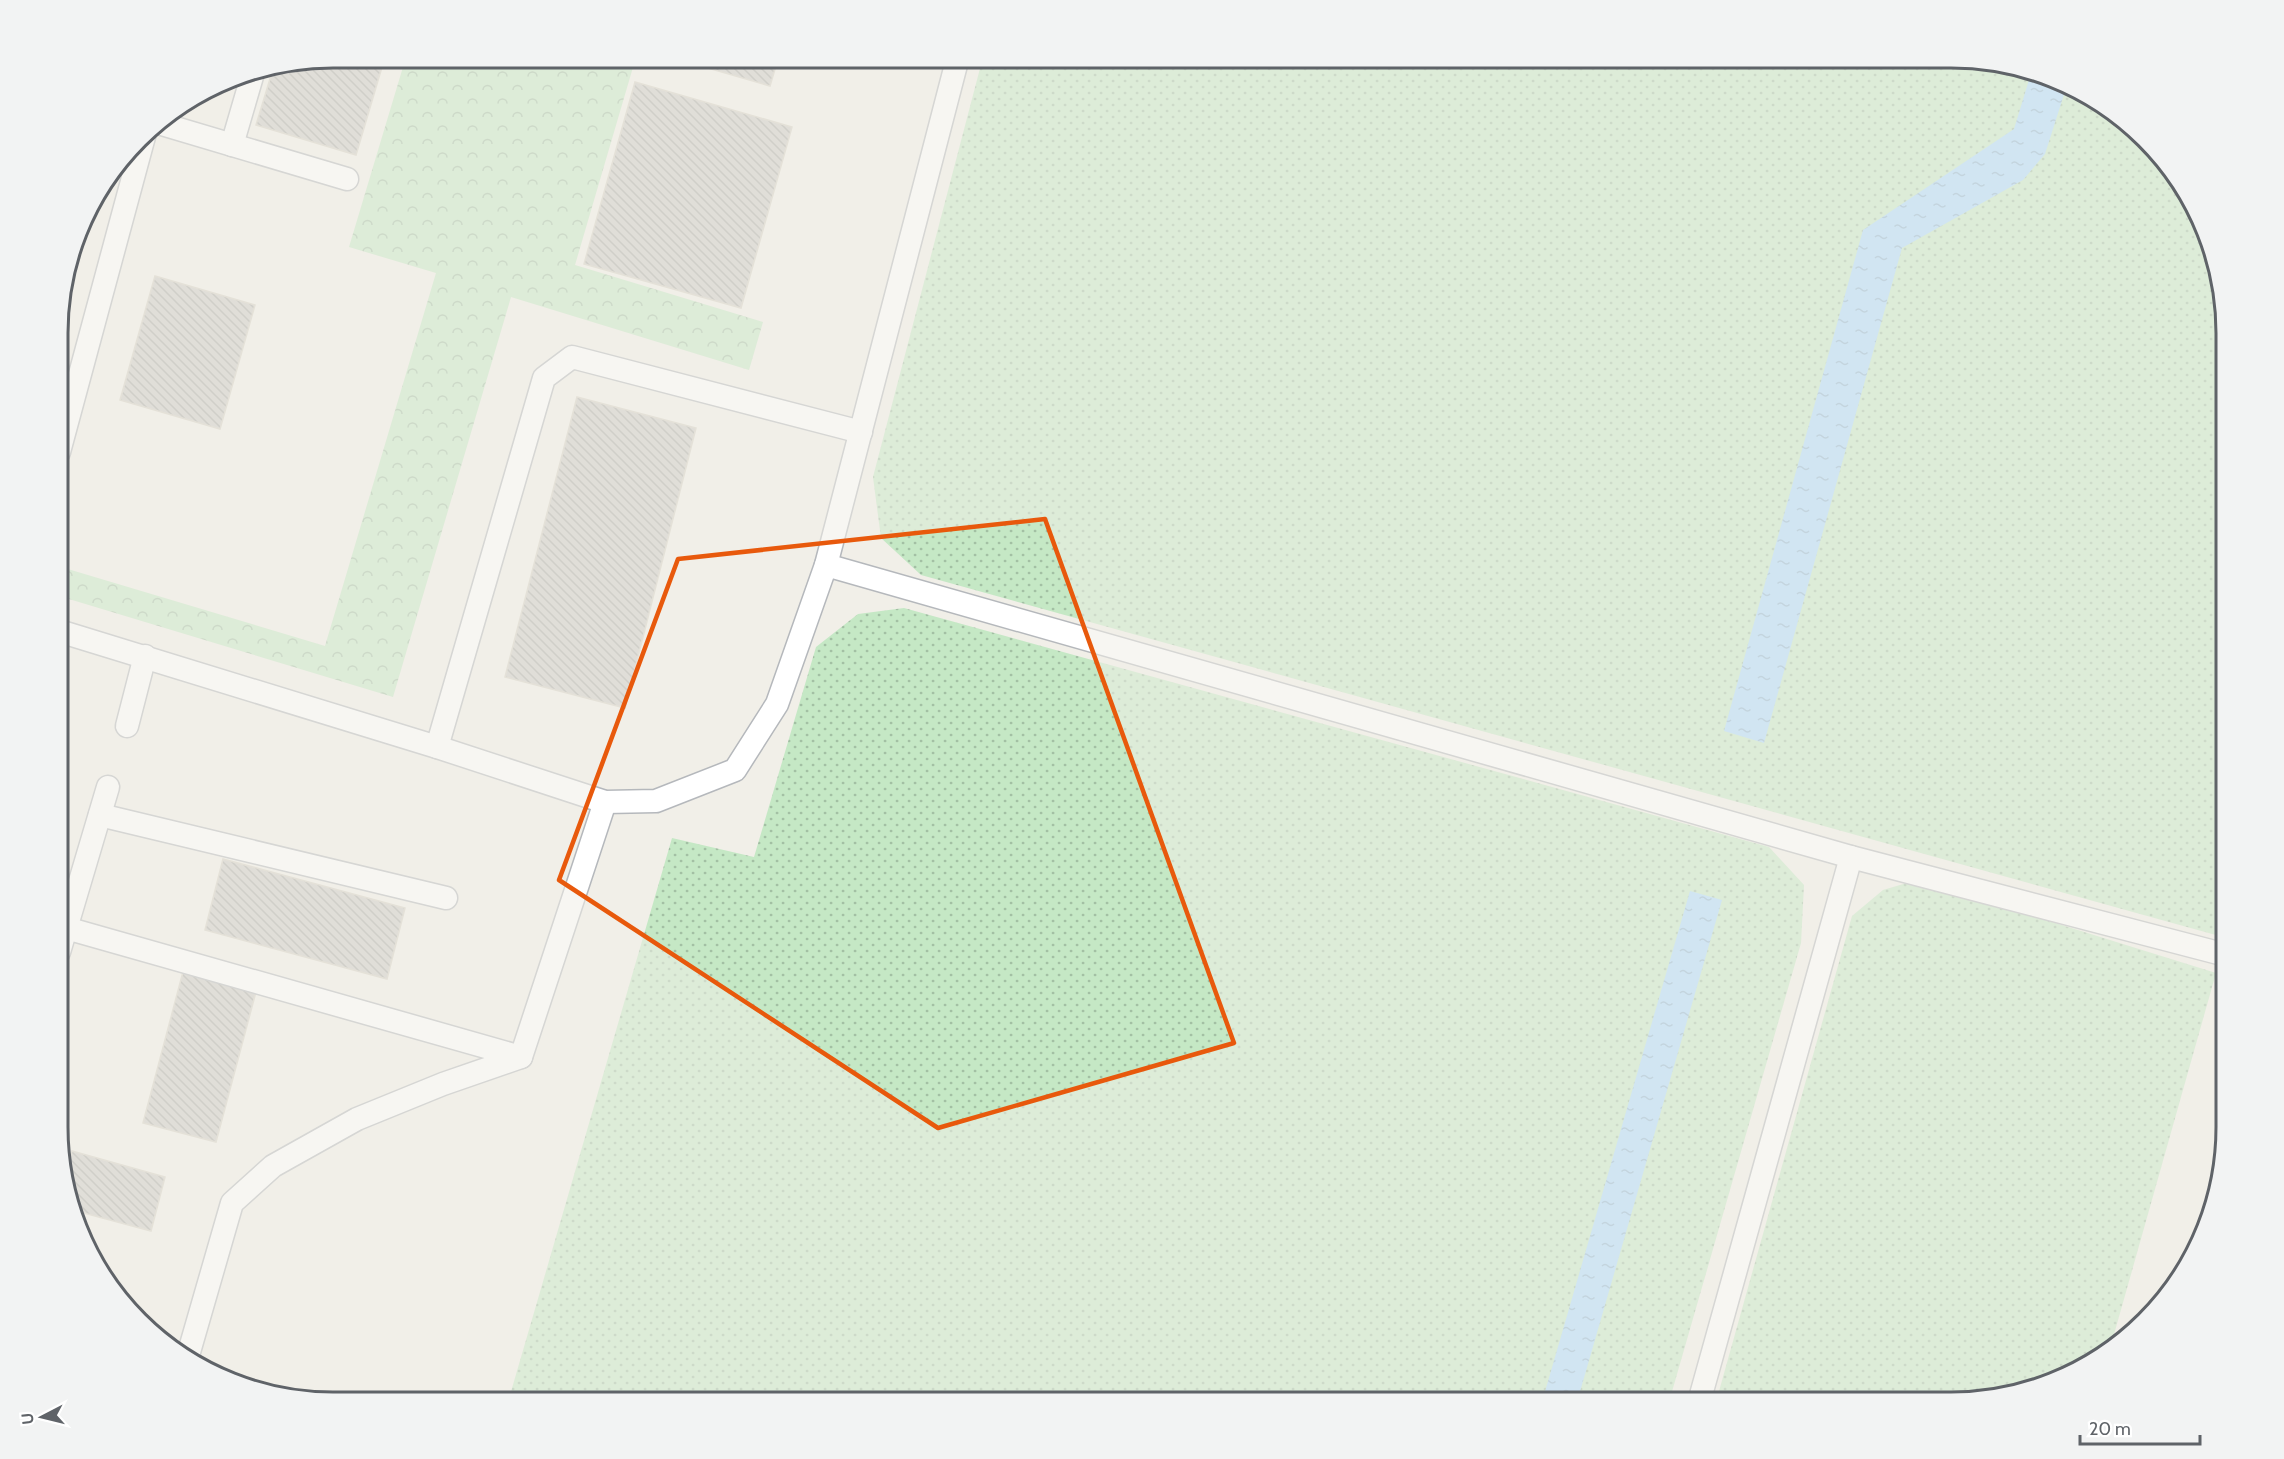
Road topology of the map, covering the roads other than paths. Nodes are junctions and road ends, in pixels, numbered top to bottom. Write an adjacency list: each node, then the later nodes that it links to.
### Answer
1 (955, 68): 8 (lane)
2 (251, 81): 4 (lane)
3 (166, 126): 4 (lane)
4 (232, 145): 6 (lane)
5 (140, 150): 7 (lane)
6 (347, 179)
7 (68, 412)
8 (861, 432): 9 (lane); 13 (lane)
9 (826, 565): 15 (lane); 17 (lane)
10 (68, 634): 11 (lane)
11 (145, 656): 12 (lane); 13 (lane)
12 (127, 726)
13 (437, 747): 15 (lane)
14 (108, 787): 16 (lane)
15 (605, 802): 22 (lane)
16 (100, 815): 18 (lane); 19 (lane)
17 (1851, 857): 21 (lane); 24 (lane)
18 (446, 898)
19 (68, 921)
20 (68, 929): 22 (lane)
21 (2216, 952)
22 (521, 1057): 23 (lane)
23 (190, 1350)
24 (1702, 1392)

